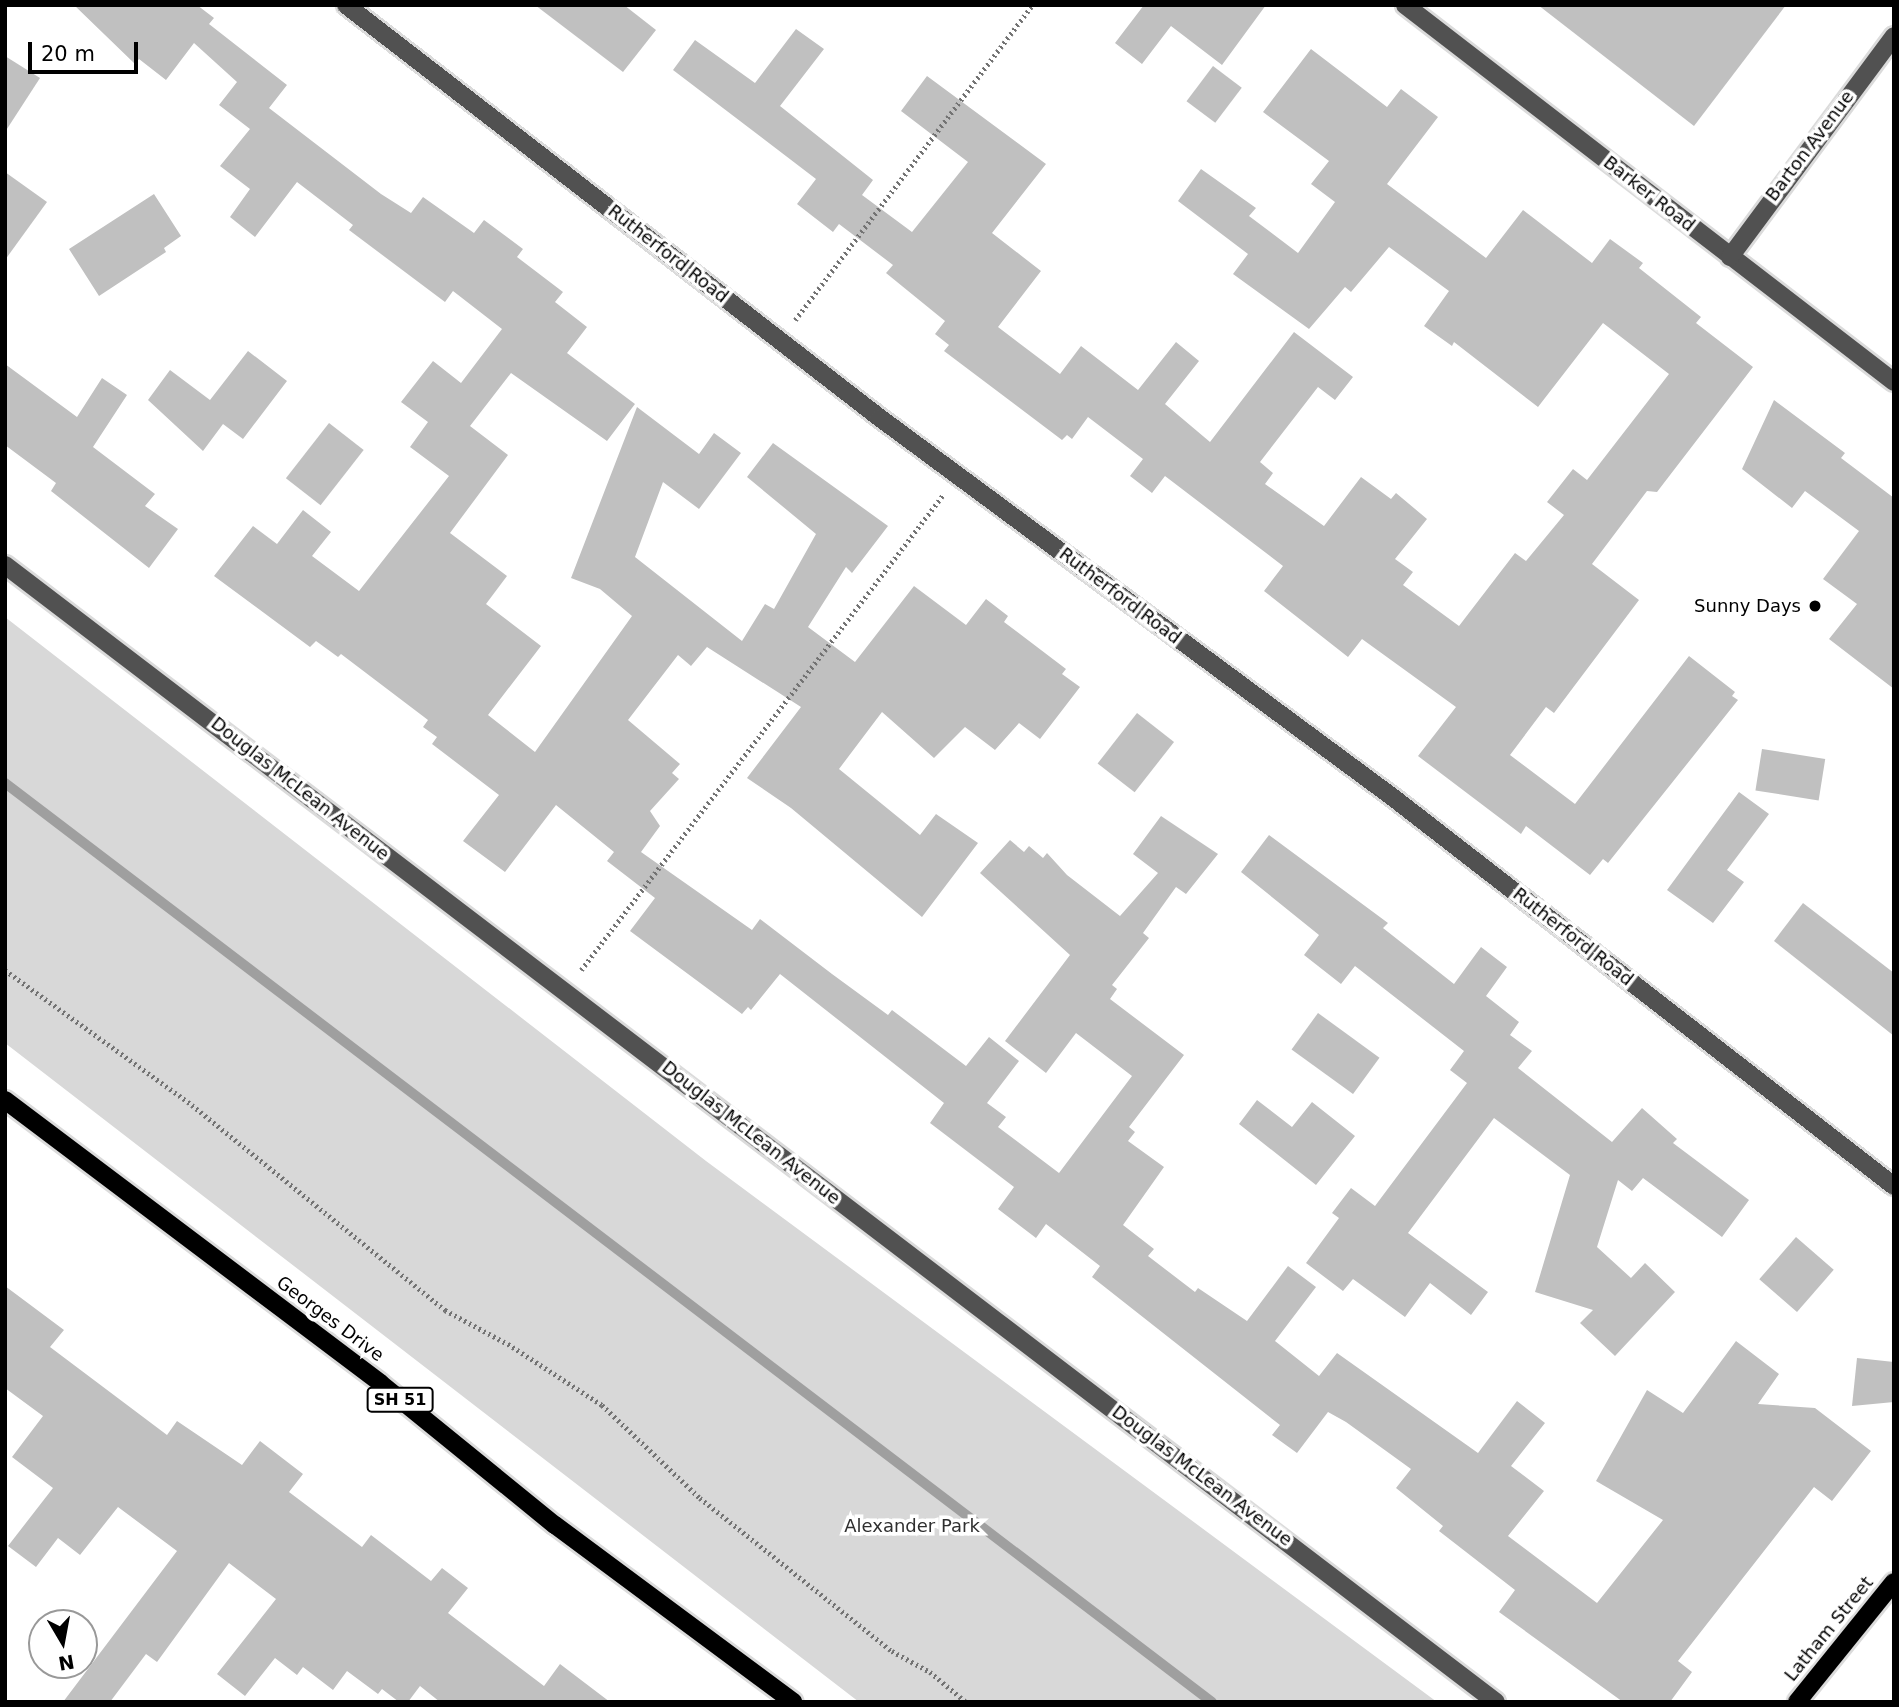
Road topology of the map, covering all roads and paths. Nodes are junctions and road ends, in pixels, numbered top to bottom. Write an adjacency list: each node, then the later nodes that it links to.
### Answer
1 (346, 5): 6 (street, Rutherford Road)
2 (1032, 5): 6 (path)
3 (1405, 5): 5 (street, Barker Road)
4 (1894, 37): 5 (street, Barton Avenue)
5 (1730, 257): 7 (street, Barker Road)
6 (779, 340): 8 (street, Rutherford Road)
7 (1894, 382)
8 (958, 476): 11 (path); 13 (street, Rutherford Road)
9 (5, 565): 11 (street, Douglas McLean Avenue)
10 (5, 970): 16 (path)
11 (566, 991): 17 (street, Douglas McLean Avenue)
12 (5, 1100): 15 (main road, Georges Drive / SH 51)
13 (1894, 1186)
14 (1894, 1582): 18 (main road, Latham Street)
15 (793, 1702)
16 (966, 1702)
17 (1496, 1702)
18 (1797, 1702)

